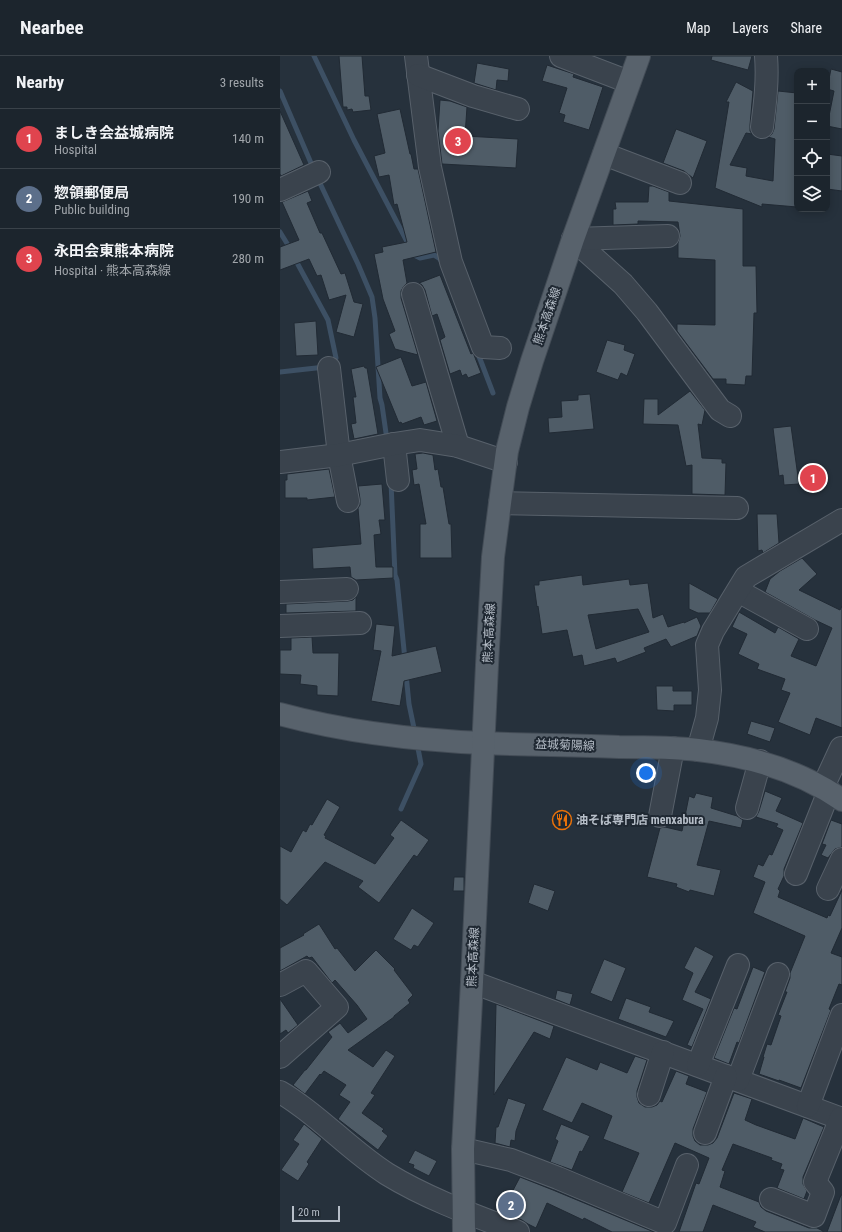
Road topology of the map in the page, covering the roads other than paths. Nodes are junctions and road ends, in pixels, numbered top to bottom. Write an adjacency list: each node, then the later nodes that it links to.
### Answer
1 (561, 56): 5 (street)
2 (639, 56): 5 (main road, 熊本高森線)
3 (766, 56): 7 (street)
4 (417, 66): 6 (street); 15 (street)
5 (629, 82): 8 (main road, 熊本高森線)
6 (518, 109)
7 (762, 127)
8 (604, 154): 10 (street); 13 (main road, 熊本高森線)
9 (319, 172): 11 (street)
10 (680, 183)
11 (280, 190)
12 (668, 236): 13 (street)
13 (573, 239): 17 (street); 22 (main road, 熊本高森線)
14 (413, 294): 19 (street)
15 (500, 348)
16 (330, 368): 20 (street)
17 (730, 416)
18 (394, 444): 19 (street); 20 (street); 23 (street)
19 (458, 446): 22 (street)
20 (338, 455): 21 (street); 24 (street)
21 (280, 462)
22 (506, 462): 25 (main road, 熊本高森線)
23 (398, 480)
24 (348, 501)
25 (500, 503): 26 (street); 35 (main road, 熊本高森線)
26 (737, 508)
27 (842, 520): 29 (street)
28 (347, 589): 30 (street)
29 (738, 591): 33 (street); 38 (street)
30 (280, 592)
31 (360, 623): 32 (street)
32 (280, 626)
33 (807, 629)
34 (280, 714): 35 (main road, 益城菊陽線)
35 (483, 743): 36 (main road, 益城菊陽線); 48 (main road, 熊本高森線)
36 (673, 748): 38 (main road, 益城菊陽線); 42 (street)
37 (841, 748): 40 (street)
38 (698, 750): 39 (main road, 益城菊陽線)
39 (760, 761): 40 (main road, 益城菊陽線); 41 (street)
40 (832, 793): 44 (street)
41 (747, 808)
42 (660, 816)
43 (842, 859): 45 (street)
44 (796, 874)
45 (828, 889)
46 (738, 965): 53 (street)
47 (778, 974): 54 (street)
48 (472, 982): 51 (street); 60 (main road, 熊本高森線)
49 (280, 985): 52 (street)
50 (842, 1015): 57 (street)
51 (663, 1052): 53 (street); 55 (street)
52 (280, 1057)
53 (698, 1065): 54 (street)
54 (732, 1078): 57 (street); 59 (street)
55 (649, 1095)
56 (283, 1098): 63 (street)
57 (808, 1106): 58 (street)
58 (841, 1118): 62 (street)
59 (705, 1133)
60 (463, 1150): 61 (street); 63 (main road, 熊本高森線)
61 (687, 1165)
62 (771, 1199)
63 (463, 1222): 64 (street)
64 (518, 1232)

